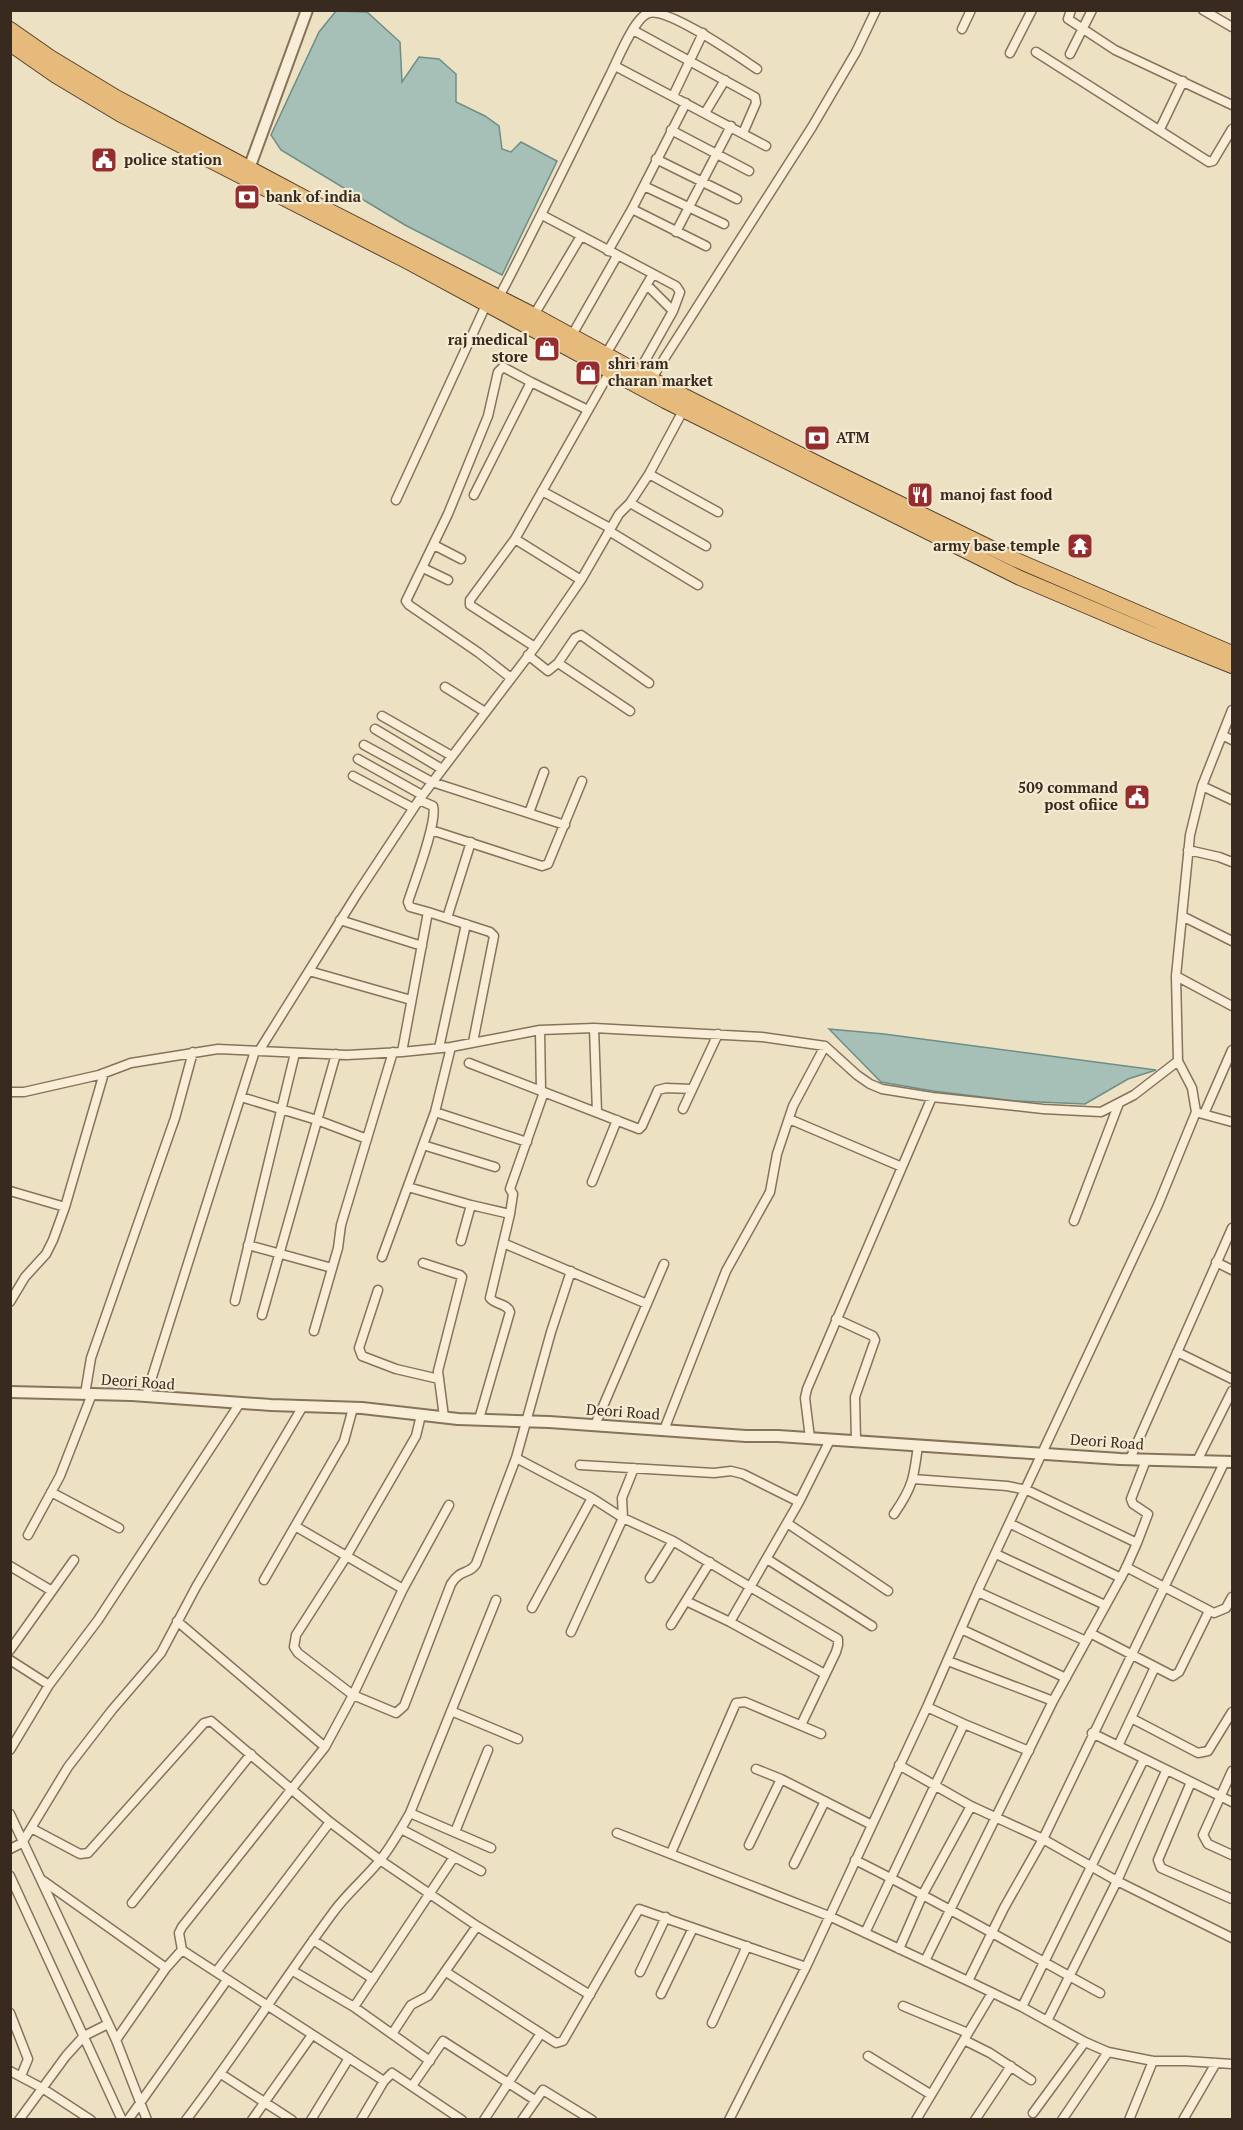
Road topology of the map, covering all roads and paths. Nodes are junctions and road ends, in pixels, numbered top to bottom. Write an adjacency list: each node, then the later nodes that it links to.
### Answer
1 (307, 10): 36 (street)
2 (876, 10): 57 (street)
3 (971, 10): 9 (street)
4 (1032, 10): 16 (street)
5 (1071, 10): 10 (street)
6 (1092, 10): 10 (street)
7 (1203, 10): 8 (street)
8 (1233, 27)
9 (962, 28)
10 (1083, 28): 17 (street); 22 (street)
11 (10, 29): 36 (highway)
12 (633, 30): 13 (street); 18 (street); 19 (street)
13 (703, 33): 18 (street); 20 (street)
14 (10, 44): 36 (highway)
15 (1036, 52): 28 (street)
16 (1010, 53)
17 (1070, 54)
18 (690, 61): 21 (street); 23 (street)
19 (615, 66): 23 (street); 42 (street)
20 (757, 69)
21 (724, 80): 26 (street); 31 (street)
22 (1183, 81): 25 (street); 28 (street)
23 (674, 96): 24 (street)
24 (686, 102): 26 (street); 30 (street)
25 (1233, 105)
26 (705, 113): 27 (street)
27 (730, 126): 31 (street); 33 (street)
28 (1160, 129): 29 (street)
29 (1233, 129)
30 (671, 130): 33 (street); 34 (street)
31 (743, 133): 32 (street)
32 (766, 146)
33 (716, 154): 35 (street); 37 (street)
34 (656, 159): 37 (street); 38 (street)
35 (749, 171)
36 (248, 174): 51 (highway); 52 (highway)
37 (702, 182): 39 (street); 40 (street)
38 (644, 186): 40 (street); 41 (street)
39 (737, 198)
40 (689, 207): 43 (street); 44 (street)
41 (632, 209): 44 (street); 47 (street)
42 (542, 216): 45 (street); 51 (street)
43 (723, 224)
44 (676, 232): 46 (street)
45 (581, 236): 47 (street); 54 (street)
46 (706, 246)
47 (608, 251): 48 (street)
48 (617, 256): 49 (street); 55 (street)
49 (653, 274): 50 (street); 53 (street)
50 (647, 285): 53 (street); 56 (street)
51 (500, 297): 54 (highway)
52 (486, 305): 56 (highway); 64 (street)
53 (673, 311): 57 (street)
54 (534, 315): 55 (highway)
55 (572, 335): 56 (highway)
56 (611, 362): 57 (highway); 60 (street)
57 (642, 381): 59 (highway)
58 (531, 382): 60 (street); 63 (street); 69 (street)
59 (686, 404): 61 (street); 77 (highway); 80 (highway)
60 (588, 410): 62 (street)
61 (649, 474): 65 (street); 66 (street)
62 (542, 492): 67 (street); 68 (street)
63 (474, 495)
64 (396, 500)
65 (630, 503): 67 (street); 70 (street)
66 (718, 512)
67 (609, 529): 74 (street); 75 (street)
68 (515, 539): 74 (street); 76 (street)
69 (434, 545): 71 (street); 72 (street)
70 (706, 546)
71 (460, 559)
72 (423, 568): 73 (street); 81 (street)
73 (448, 580)
74 (581, 580): 76 (street)
75 (698, 585)
76 (535, 647): 78 (street)
77 (1233, 653)
78 (528, 655): 79 (street); 81 (street)
79 (558, 663): 82 (street); 85 (street)
80 (1233, 666)
81 (511, 678): 86 (street)
82 (649, 683)
83 (445, 687): 86 (street)
84 (1233, 710): 89 (street)
85 (630, 711)
86 (485, 712): 92 (street)
87 (382, 716): 92 (street)
88 (375, 729): 94 (street)
89 (1222, 735): 90 (street); 99 (street)
90 (1233, 740)
91 (364, 745): 98 (street)
92 (452, 756): 94 (street)
93 (358, 759): 100 (street)
94 (442, 769): 98 (street)
95 (544, 772): 103 (street)
96 (353, 776): 102 (street)
97 (582, 781): 104 (street)
98 (432, 782): 100 (street); 103 (street)
99 (1202, 786): 101 (street); 107 (street)
100 (420, 797): 102 (street); 105 (street)
101 (1233, 800)
102 (413, 808): 112 (street)
103 (529, 813): 104 (street)
104 (565, 825): 106 (street)
105 (431, 830): 106 (street); 109 (street)
106 (471, 842): 111 (street)
107 (1188, 850): 108 (street); 110 (street)
108 (1233, 862)
109 (428, 912): 111 (street); 115 (street)
110 (1182, 916): 114 (street); 117 (street)
111 (447, 918): 113 (street)
112 (340, 920): 115 (street); 116 (street)
113 (466, 924): 123 (street); 126 (street)
114 (1233, 941)
115 (422, 946): 118 (street)
116 (309, 971): 118 (street); 128 (street)
117 (1176, 976): 119 (street); 133 (street)
118 (411, 1000): 129 (street)
119 (1233, 1006)
120 (594, 1028): 121 (street); 122 (street); 145 (street)
121 (540, 1030): 123 (street); 137 (street)
122 (718, 1034): 124 (street); 136 (street)
123 (473, 1042): 125 (street)
124 (825, 1046): 140 (street); 147 (street)
125 (451, 1047): 126 (street); 144 (street)
126 (439, 1048): 129 (street)
127 (1233, 1050): 146 (street)
128 (257, 1051): 130 (street); 131 (street); 139 (street)
129 (397, 1052): 132 (street); 151 (street)
130 (193, 1053): 135 (street); 187 (street)
131 (295, 1053): 132 (street); 142 (street)
132 (336, 1054): 148 (street)
133 (1178, 1061): 141 (street); 146 (street)
134 (469, 1063): 137 (street)
135 (104, 1073): 138 (street); 160 (street)
136 (692, 1089): 143 (street); 149 (street)
137 (543, 1091): 145 (street); 152 (street)
138 (10, 1092)
139 (241, 1097): 142 (street); 188 (street)
140 (932, 1097): 141 (street); 155 (street)
141 (1119, 1102): 162 (street)
142 (281, 1109): 148 (street); 166 (street)
143 (683, 1109)
144 (435, 1112): 152 (street); 153 (street)
145 (597, 1112): 149 (street)
146 (1200, 1113): 150 (street); 202 (street)
147 (789, 1119): 155 (street); 197 (street)
148 (318, 1120): 151 (street); 167 (street)
149 (617, 1120): 156 (street)
150 (1233, 1122)
151 (367, 1139): 172 (street)
152 (527, 1142): 161 (street)
153 (423, 1145): 154 (street); 157 (street)
154 (495, 1167)
155 (902, 1167): 180 (street)
156 (592, 1182)
157 (408, 1187): 159 (street); 168 (street)
158 (10, 1191): 160 (street)
159 (471, 1205): 161 (street); 164 (street)
160 (65, 1207): 177 (street)
161 (510, 1214): 165 (street)
162 (1074, 1221)
163 (1232, 1230): 169 (street)
164 (461, 1241)
165 (503, 1243): 174 (street); 194 (street)
166 (248, 1245): 167 (street); 176 (street)
167 (280, 1253): 172 (street); 179 (street)
168 (382, 1257)
169 (1216, 1262): 173 (street); 182 (street)
170 (423, 1263): 183 (street)
171 (664, 1264): 178 (street)
172 (332, 1268): 181 (street)
173 (1233, 1270)
174 (571, 1271): 178 (street); 195 (street)
175 (378, 1290): 183 (street)
176 (235, 1301)
177 (10, 1302)
178 (647, 1304): 196 (street)
179 (262, 1315)
180 (836, 1319): 198 (street); 200 (street)
181 (314, 1331)
182 (1177, 1352): 184 (street); 204 (street)
183 (439, 1379): 193 (street)
184 (1233, 1379)
185 (1233, 1391): 206 (street)
186 (10, 1392): 187 (street, Deori Road)
187 (89, 1394): 188 (street, Deori Road); 212 (street)
188 (146, 1396): 189 (street, Deori Road)
189 (240, 1403): 190 (street, Deori Road); 261 (street)
190 (303, 1406): 191 (street, Deori Road); 247 (street)
191 (353, 1408): 192 (street, Deori Road); 220 (street)
192 (421, 1415): 193 (street, Deori Road); 226 (street)
193 (444, 1417): 194 (street, Deori Road)
194 (479, 1419): 195 (street, Deori Road)
195 (526, 1422): 196 (street, Deori Road); 203 (street)
196 (595, 1425): 197 (street, Deori Road)
197 (664, 1430): 198 (street, Deori Road)
198 (810, 1438): 199 (street, Deori Road)
199 (830, 1440): 200 (street, Deori Road); 214 (street)
200 (856, 1441): 201 (street, Deori Road)
201 (918, 1445): 202 (street, Deori Road); 210 (street)
202 (1043, 1454): 204 (street, Deori Road); 211 (street)
203 (516, 1458): 213 (street); 262 (street)
204 (1130, 1459): 205 (street, Deori Road)
205 (1146, 1460): 206 (street, Deori Road); 224 (street)
206 (1197, 1461): 207 (street, Deori Road)
207 (1229, 1462): 236 (street)
208 (580, 1465): 209 (street)
209 (634, 1468): 214 (street); 217 (street)
210 (913, 1479): 211 (street); 216 (street)
211 (1027, 1490): 219 (street); 224 (street)
212 (51, 1492): 221 (street); 222 (street)
213 (592, 1498): 217 (street); 245 (street)
214 (799, 1502): 218 (street)
215 (449, 1505): 237 (street)
216 (894, 1514)
217 (623, 1518): 223 (street); 252 (street)
218 (787, 1523): 227 (street); 239 (street)
219 (1011, 1524): 225 (street); 233 (street)
220 (295, 1526): 226 (street); 234 (street)
221 (119, 1528)
222 (28, 1534)
223 (673, 1541): 229 (street); 232 (street)
224 (1137, 1543): 231 (street)
225 (996, 1554): 240 (street); 244 (street)
226 (346, 1557): 237 (street); 262 (street)
227 (767, 1559): 235 (street); 250 (street)
228 (74, 1560): 238 (street)
229 (710, 1562): 235 (street); 243 (street)
230 (10, 1566): 238 (street)
231 (1126, 1567): 233 (street); 236 (street)
232 (650, 1578)
233 (1120, 1578): 244 (street)
234 (264, 1580)
235 (752, 1587): 248 (street); 259 (street)
236 (1165, 1588): 246 (street); 255 (street)
237 (403, 1589): 262 (street)
238 (52, 1591): 254 (street)
239 (888, 1591)
240 (978, 1592): 251 (street); 253 (street)
241 (1233, 1598): 246 (street)
242 (496, 1600): 265 (street)
243 (686, 1601): 248 (street); 249 (street)
244 (1105, 1605): 253 (street)
245 (532, 1608)
246 (1209, 1611): 258 (street)
247 (177, 1621): 274 (street); 297 (street)
248 (730, 1623): 259 (street)
249 (671, 1625)
250 (872, 1626)
251 (961, 1629): 257 (street); 260 (street)
252 (571, 1632)
253 (1088, 1637): 255 (street); 260 (street)
254 (10, 1650)
255 (1131, 1656): 258 (street); 270 (street)
256 (10, 1660): 261 (street)
257 (948, 1661): 263 (street); 264 (street)
258 (1155, 1667): 267 (street)
259 (825, 1674): 269 (street)
260 (1066, 1678): 263 (street)
261 (49, 1685): 275 (street)
262 (353, 1695): 274 (street)
263 (1053, 1701): 277 (street)
264 (927, 1707): 268 (street); 280 (street)
265 (451, 1712): 272 (street); 292 (street)
266 (1233, 1712): 267 (street)
267 (1131, 1718): 273 (street)
268 (964, 1724): 277 (street); 286 (street)
269 (801, 1725): 271 (street); 306 (street)
270 (1092, 1733): 273 (street); 301 (street)
271 (821, 1734)
272 (518, 1739)
273 (1118, 1746): 279 (street)
274 (325, 1747): 287 (street)
275 (10, 1750)
276 (488, 1750): 299 (street)
277 (1029, 1751): 294 (street)
278 (251, 1754): 287 (street); 297 (street); 321 (street)
279 (1144, 1759): 282 (street); 312 (street)
280 (899, 1765): 286 (street); 296 (street)
281 (756, 1769): 284 (street)
282 (1166, 1771): 285 (street); 317 (street)
283 (1233, 1771): 288 (street)
284 (781, 1779): 289 (street); 303 (street)
285 (1191, 1782): 288 (street); 320 (street)
286 (935, 1784): 291 (street); 315 (street)
287 (291, 1790): 295 (street); 333 (street)
288 (1221, 1797): 290 (street); 307 (street)
289 (825, 1801): 296 (street); 311 (street)
290 (1233, 1802)
291 (971, 1806): 294 (street); 319 (street)
292 (410, 1813): 298 (street); 299 (street)
293 (10, 1814): 302 (street)
294 (996, 1816): 301 (street); 322 (street)
295 (330, 1822): 309 (street); 339 (street)
296 (872, 1825): 310 (street)
297 (31, 1828): 302 (street)
298 (401, 1829): 308 (street); 309 (street)
299 (455, 1832): 304 (street)
300 (617, 1833): 306 (street)
301 (1042, 1839): 312 (street); 328 (street)
302 (22, 1842): 305 (street); 316 (street)
303 (749, 1845)
304 (490, 1848)
305 (10, 1849)
306 (671, 1853): 323 (street)
307 (1233, 1855)
308 (454, 1857): 313 (street); 318 (street)
309 (380, 1860): 318 (street); 330 (street)
310 (855, 1860): 315 (street); 323 (street)
311 (794, 1864)
312 (1090, 1866): 317 (street); 335 (street)
313 (481, 1871)
314 (10, 1876): 361 (street)
315 (891, 1878): 319 (street); 327 (street)
316 (41, 1880): 337 (street); 357 (street)
317 (1117, 1881): 329 (street); 342 (street)
318 (430, 1894): 325 (street); 343 (street)
319 (923, 1894): 322 (street); 332 (street)
320 (1233, 1899)
321 (132, 1903)
322 (949, 1910): 328 (street); 334 (street)
323 (829, 1916): 327 (street); 336 (street)
324 (666, 1917): 326 (street); 341 (street); 349 (street)
325 (477, 1926): 340 (street); 349 (street)
326 (693, 1928): 331 (street); 348 (street)
327 (865, 1933): 332 (street)
328 (992, 1934): 335 (street); 345 (street)
329 (1233, 1938)
330 (313, 1940): 338 (street); 343 (street)
331 (747, 1947): 336 (street); 356 (street)
332 (899, 1949): 334 (street)
333 (182, 1950): 337 (street); 339 (street)
334 (925, 1961): 345 (street)
335 (1044, 1962): 342 (street); 353 (street)
336 (806, 1967): 400 (street)
337 (166, 1968): 363 (street)
338 (293, 1971): 350 (street); 352 (street)
339 (216, 1972): 344 (street)
340 (446, 1972): 358 (street); 359 (street)
341 (640, 1972)
342 (1069, 1976): 347 (street); 355 (street)
343 (373, 1979): 352 (street)
344 (227, 1980): 350 (street); 384 (street)
345 (968, 1980): 346 (street)
346 (992, 1993): 353 (street); 362 (street)
347 (1100, 1993)
348 (661, 1994)
349 (590, 1995): 358 (street)
350 (266, 2006): 360 (street); 374 (street)
351 (903, 2006): 362 (street)
352 (354, 2007): 359 (street)
353 (1022, 2007): 355 (street)
354 (10, 2013): 375 (street)
355 (1047, 2021): 364 (street)
356 (712, 2023)
357 (108, 2024): 361 (street); 363 (street)
358 (541, 2033): 378 (street)
359 (392, 2034): 368 (street)
360 (312, 2035): 367 (street); 383 (street)
361 (84, 2036): 380 (street); 389 (street)
362 (966, 2036): 372 (street); 381 (street)
363 (116, 2040): 384 (street)
364 (1085, 2042): 365 (street); 385 (street)
365 (1108, 2052): 369 (street); 403 (street)
366 (868, 2056): 381 (street)
367 (349, 2058): 377 (street); 395 (street)
368 (430, 2061): 378 (street); 379 (street)
369 (1153, 2061): 370 (street); 404 (street)
370 (1216, 2063): 371 (street); 405 (street)
371 (1233, 2064)
372 (1011, 2066): 376 (street); 402 (street)
373 (10, 2071): 375 (street)
374 (220, 2074): 383 (street); 392 (street)
375 (21, 2076): 380 (street)
376 (1031, 2080)
377 (384, 2081): 379 (street); 386 (street)
378 (507, 2083): 382 (street); 397 (street)
379 (412, 2086): 396 (street)
380 (42, 2088): 387 (street); 388 (street)
381 (930, 2094): 401 (street)
382 (535, 2100): 398 (street); 399 (street)
383 (264, 2102): 393 (street); 394 (street)
384 (139, 2103): 390 (street); 391 (street)
385 (1033, 2113)
386 (365, 2118)
387 (19, 2120)
388 (91, 2120)
389 (122, 2120)
390 (128, 2120)
391 (147, 2120)
392 (186, 2120)
393 (252, 2120)
394 (292, 2120)
395 (311, 2120)
396 (462, 2120)
397 (484, 2120)
398 (522, 2120)
399 (592, 2120)
400 (729, 2120)
401 (916, 2120)
402 (975, 2120)
403 (1062, 2120)
404 (1129, 2120)
405 (1183, 2120)

